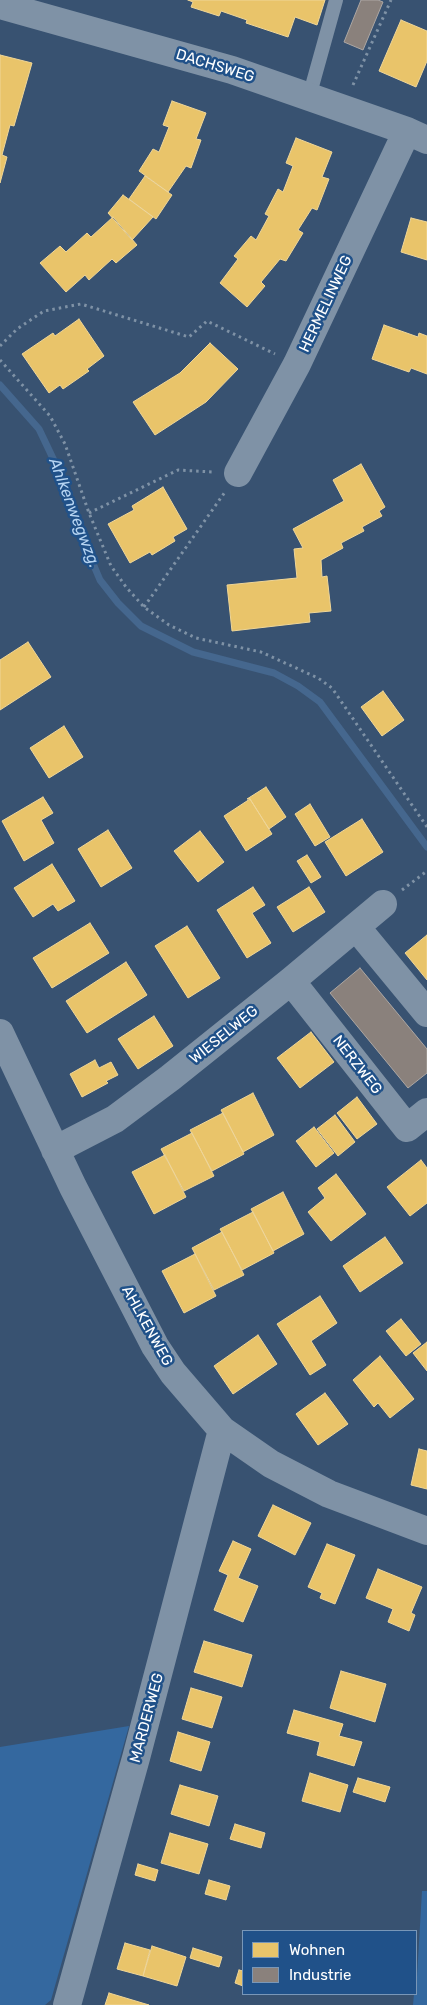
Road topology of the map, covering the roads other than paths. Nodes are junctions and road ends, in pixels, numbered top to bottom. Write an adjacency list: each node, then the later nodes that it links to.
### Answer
1 (336, 0): 3 (lane)
2 (0, 5): 3 (street, DACHSWEG)
3 (309, 97): 4 (street, DACHSWEG)
4 (417, 135): 5 (street, HERMELINWEG)
5 (238, 474)
6 (383, 904): 7 (street, WIESELWEG)
7 (356, 926): 8 (street, WIESELWEG); 9 (street)
8 (291, 981): 11 (street, NERZWEG); 12 (street, WIESELWEG)
9 (427, 1012)
10 (0, 1033): 12 (street, AHLKENWEG)
11 (427, 1112)
12 (55, 1150): 13 (street, AHLKENWEG)
13 (222, 1430): 14 (street, AHLKENWEG); 15 (street, MARDERWEG)
14 (427, 1531)
15 (67, 2005)

